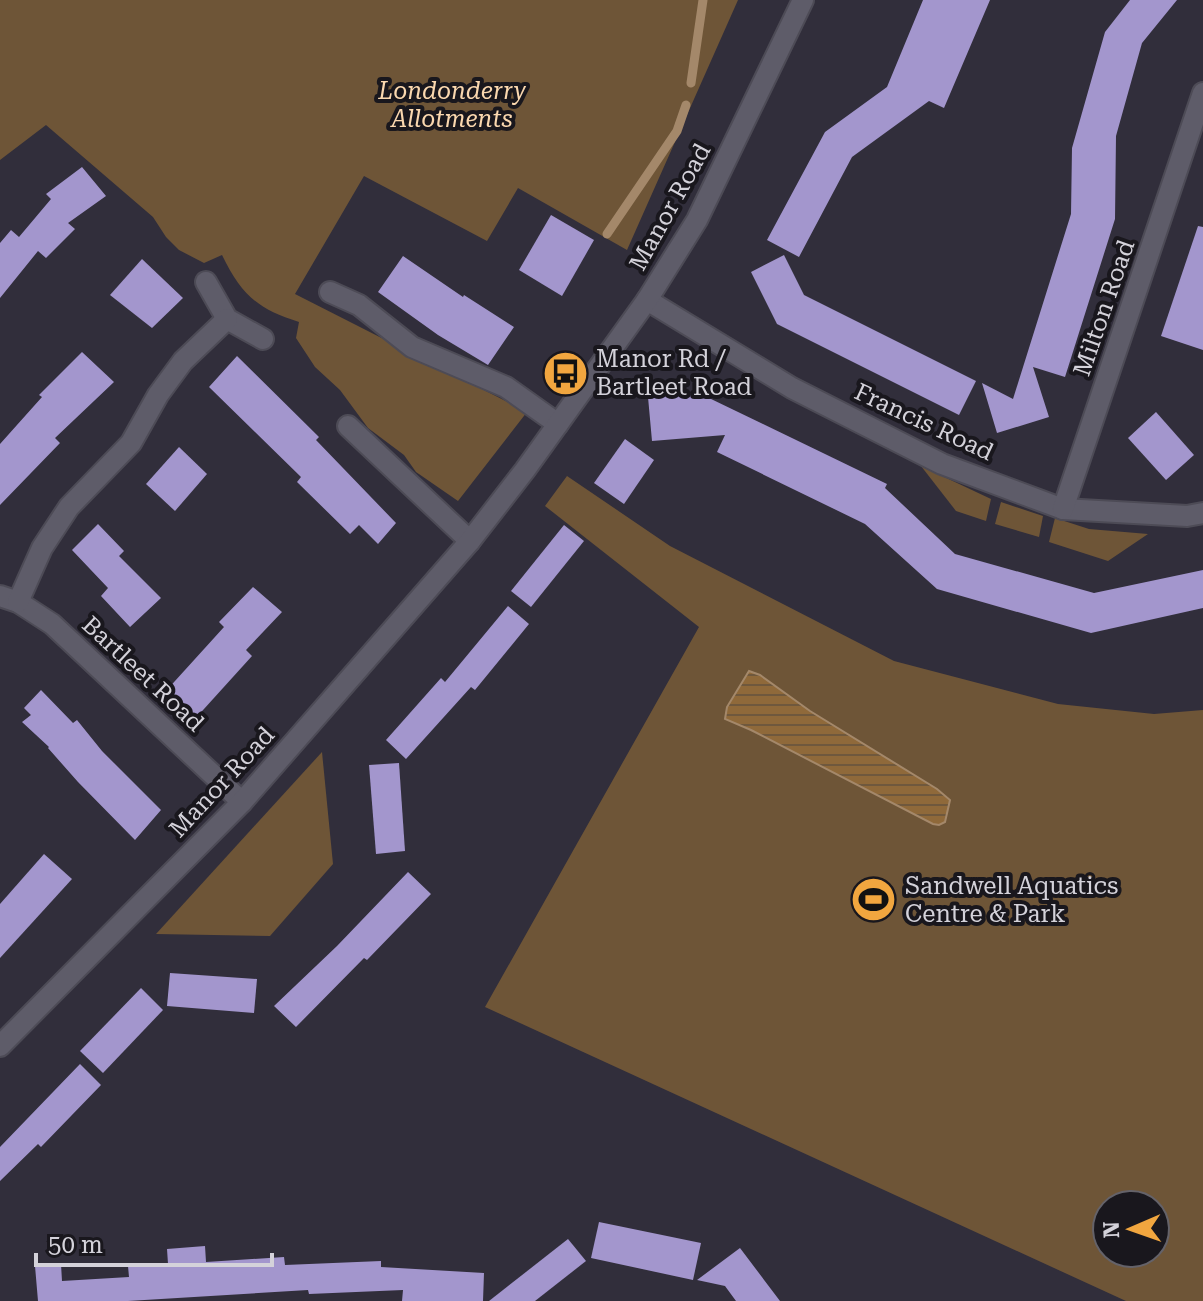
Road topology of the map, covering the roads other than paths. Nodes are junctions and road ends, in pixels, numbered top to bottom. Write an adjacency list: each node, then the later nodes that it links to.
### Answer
1 (803, 0): 6 (street, Manor Road)
2 (1203, 93): 3 (street, Milton Road)
3 (1198, 124): 11 (street, Milton Road)
4 (206, 282): 7 (street)
5 (330, 292): 9 (street)
6 (647, 300): 9 (street, Manor Road); 11 (street, Francis Road)
7 (227, 319): 8 (street); 14 (street)
8 (263, 339)
9 (558, 424): 13 (street, Manor Road)
10 (348, 426): 13 (street)
11 (1063, 509): 12 (street, Francis Road)
12 (1203, 513)
13 (470, 541): 15 (street, Manor Road)
14 (9, 599): 15 (street, Bartleet Road)
15 (242, 802): 16 (street, Manor Road)
16 (0, 1046)

